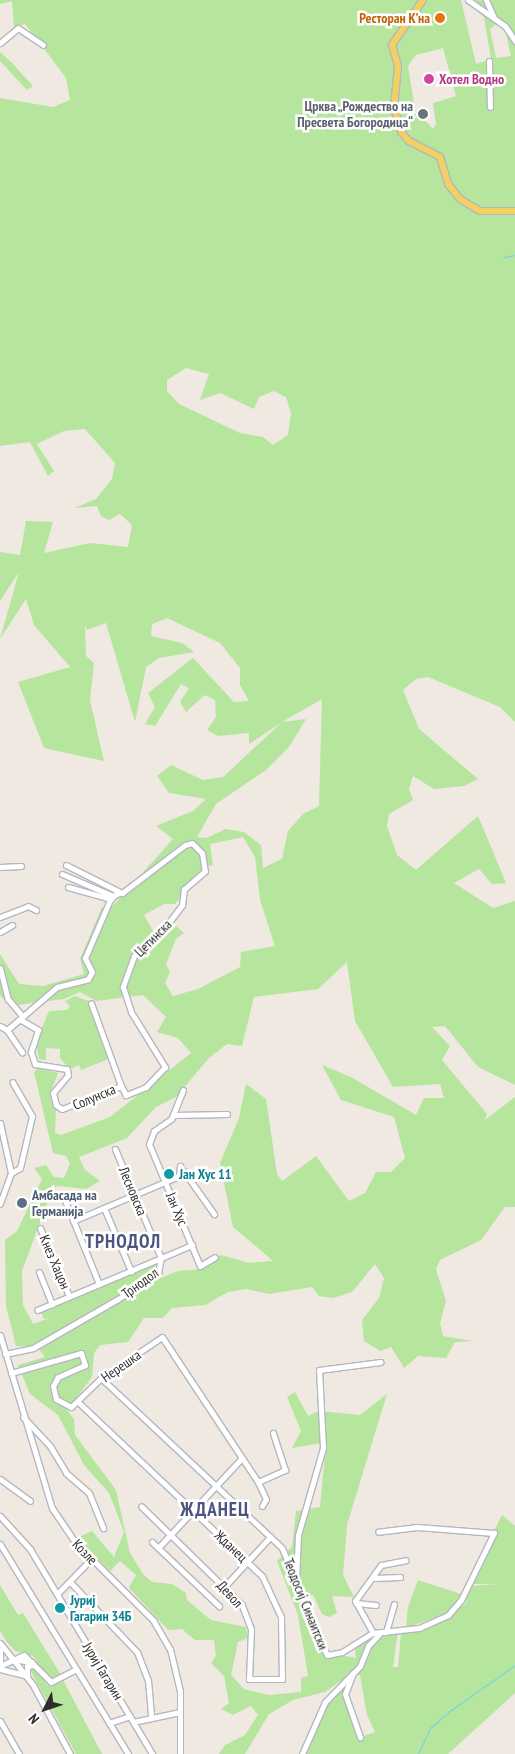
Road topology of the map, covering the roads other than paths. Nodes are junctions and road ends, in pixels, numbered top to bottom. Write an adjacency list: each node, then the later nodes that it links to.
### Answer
1 (423, 0): 10 (main road)
2 (468, 0): 4 (street)
3 (486, 0): 4 (street)
4 (494, 18): 5 (street)
5 (515, 42)
6 (0, 43): 7 (street)
7 (43, 45)
8 (489, 61): 9 (street)
9 (490, 107)
10 (515, 211)
11 (66, 865): 16 (street)
12 (21, 866): 13 (street)
13 (0, 867)
14 (62, 874): 17 (street)
15 (68, 887): 18 (street)
16 (119, 893): 17 (street, Цетинска); 30 (street, Цетинска)
17 (113, 896): 18 (street, Цетинска)
18 (109, 902): 25 (street, Цетинска)
19 (36, 910): 20 (street)
20 (0, 917)
21 (12, 925): 22 (street)
22 (0, 932)
23 (0, 968): 25 (street)
24 (91, 1003): 30 (street, Солунска)
25 (22, 1018): 27 (street); 30 (street, Солунска)
26 (0, 1026): 27 (street)
27 (10, 1031): 28 (street)
28 (22, 1052)
29 (12, 1082): 36 (street)
30 (121, 1086)
31 (183, 1090): 33 (street, Јан Хус)
32 (227, 1114): 33 (street)
33 (173, 1115): 37 (street, Јан Хус)
34 (0, 1123): 36 (street)
35 (115, 1149): 38 (street, Лесновска)
36 (11, 1173): 40 (street)
37 (165, 1182): 38 (street); 42 (street); 45 (street, Јан Хус)
38 (134, 1196): 41 (street); 47 (street, Лесновска)
39 (64, 1198): 43 (street)
40 (0, 1204)
41 (104, 1208): 43 (street); 48 (street)
42 (214, 1214)
43 (74, 1221): 50 (street)
44 (40, 1228): 51 (street, Кнез Хацон)
45 (192, 1245): 46 (street, Јан Хус); 47 (street)
46 (215, 1257)
47 (161, 1258): 48 (street, Трнодол); 55 (street, Трнодол)
48 (131, 1270): 50 (street, Трнодол)
49 (39, 1272): 52 (street)
50 (99, 1284): 51 (street, Трнодол)
51 (69, 1296): 52 (street, Трнодол)
52 (52, 1304): 53 (street, Трнодол)
53 (37, 1310)
54 (0, 1335): 55 (street, Козле)
55 (4, 1354): 57 (street, Козле)
56 (380, 1362): 83 (street)
57 (11, 1373): 59 (street, Нерешка); 60 (street, Козле)
58 (101, 1378): 59 (street, Нерешка); 62 (street, Нерешка); 65 (street, Теодосиј Синаитски)
59 (78, 1402): 69 (street, Жданец)
60 (22, 1417): 71 (street); 78 (street, Козле)
61 (273, 1433): 64 (street)
62 (242, 1458): 64 (street, Нерешка); 65 (street)
63 (0, 1478): 66 (street)
64 (258, 1482): 68 (street, Нерешка)
65 (216, 1486): 69 (street); 74 (street, Теодосиј Синаитски)
66 (30, 1501)
67 (140, 1506): 73 (street, Девол)
68 (262, 1506)
69 (193, 1511): 73 (street); 80 (street, Жданец)
70 (0, 1516): 86 (street, Јуриј Гагарин)
71 (103, 1528)
72 (378, 1532): 92 (street)
73 (170, 1535): 77 (street); 85 (street, Девол)
74 (270, 1537): 80 (street); 83 (street, Теодосиј Синаитски)
75 (152, 1542): 77 (street, Девол)
76 (0, 1544): 99 (street, Јуриј Гагарин)
77 (158, 1548): 89 (street, Девол)
78 (91, 1559): 84 (street); 103 (street, Козле)
79 (406, 1560): 81 (street)
80 (247, 1562): 85 (street); 102 (street, Жданец)
81 (374, 1578): 82 (street); 87 (street)
82 (400, 1578)
83 (296, 1580): 91 (street, Теодосиј Синаитски)
84 (70, 1582): 86 (street); 105 (street)
85 (225, 1586): 102 (street, Девол)
86 (58, 1594): 104 (street, Јуриј Гагарин)
87 (356, 1603): 90 (street); 91 (street)
88 (394, 1604): 92 (street)
89 (220, 1606)
90 (376, 1606)
91 (373, 1632): 92 (street)
92 (384, 1632): 100 (street)
93 (0, 1643): 95 (street)
94 (0, 1650): 96 (street)
95 (12, 1659): 97 (street, Јуриј Гагарин); 98 (street); 101 (street)
96 (0, 1662)
97 (36, 1664): 99 (street, Јуриј Гагарин); 101 (street)
98 (0, 1667): 101 (street)
99 (76, 1669): 108 (street, Јуриј Гагарин)
100 (355, 1671): 109 (street); 115 (street)
101 (27, 1676): 111 (street)
102 (282, 1679)
103 (180, 1712): 105 (street); 114 (street, Козле)
104 (130, 1716): 106 (street, Јуриј Гагарин); 108 (street)
105 (151, 1718): 106 (street)
106 (133, 1722): 113 (street, Јуриј Гагарин)
107 (0, 1723): 110 (street)
108 (109, 1723): 112 (street, Јуриј Гагарин)
109 (360, 1737)
110 (19, 1754)
111 (70, 1754)
112 (128, 1754)
113 (152, 1754)
114 (180, 1754)
115 (302, 1754)

